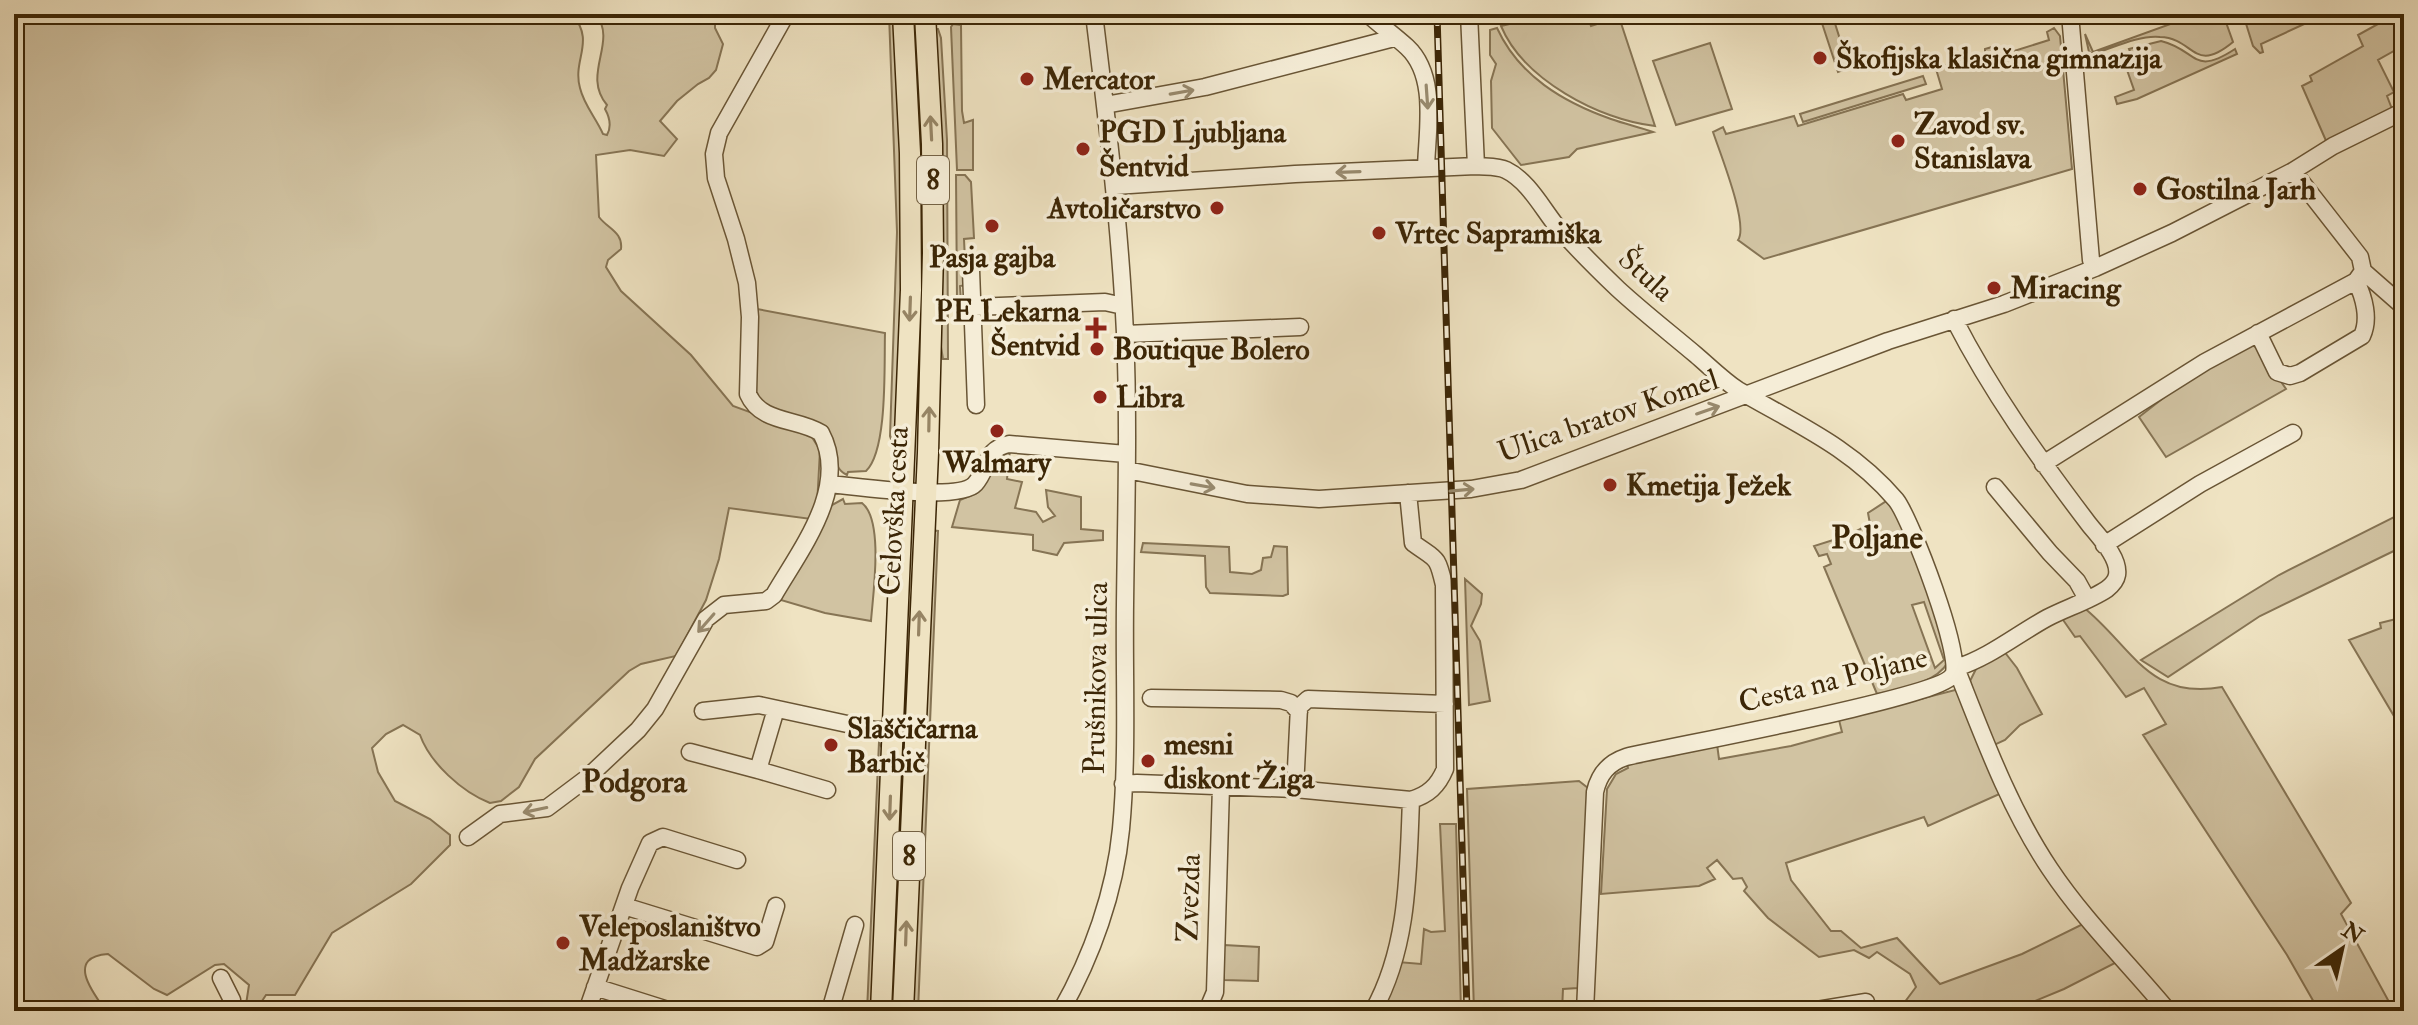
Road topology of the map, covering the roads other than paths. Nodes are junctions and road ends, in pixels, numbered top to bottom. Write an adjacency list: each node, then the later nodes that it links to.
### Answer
1 (786, 14): 30 (street)
2 (903, 14): 32 (main road, Celovška cesta / 8, one-way to 32)
3 (925, 14): 33 (main road, Celovška cesta / 8, one-way to 3)
4 (1094, 14): 9 (street, Prušnikova ulica)
5 (1368, 14): 8 (street)
6 (1469, 14): 11 (street)
7 (2070, 14): 15 (street)
8 (1394, 38): 9 (street, one-way to 8); 12 (street, one-way to 12)
9 (1105, 105): 14 (street, Prušnikova ulica)
10 (2404, 111): 13 (street, Ulica bratov Komel)
11 (1476, 166): 12 (street, Štula); 25 (street, Štula)
12 (1426, 168): 14 (street, Štula, one-way to 14)
13 (2293, 171): 15 (street, Ulica bratov Komel); 17 (street)
14 (1115, 186): 18 (street, Prušnikova ulica)
15 (2095, 268): 21 (street, Ulica bratov Komel)
16 (971, 270): 19 (street)
17 (2359, 276): 20 (street); 23 (street); 23 (street)
18 (1123, 306): 19 (street); 24 (street, Prušnikova ulica)
19 (974, 307): 26 (street)
20 (2404, 307)
21 (1954, 319): 25 (street, Ulica bratov Komel); 29 (street)
22 (1300, 327): 24 (street)
23 (2258, 333): 29 (street)
24 (1125, 334): 28 (street, Prušnikova ulica)
25 (1749, 395): 34 (street, Ulica bratov Komel, one-way to 25); 37 (street, Cesta na Poljane)
26 (976, 405)
27 (2293, 433): 35 (street)
28 (1126, 462): 33 (street, Ulica bratov Komel); 34 (street, Ulica bratov Komel, one-way to 34); 46 (street, Prušnikova ulica)
29 (2043, 464): 35 (street)
30 (829, 484): 32 (street); 51 (street, one-way to 51)
31 (1995, 487): 36 (street)
32 (903, 491): 33 (street); 43 (main road, Celovška cesta / 8)
33 (926, 493): 64 (main road, Celovška cesta / 8, one-way to 33)
34 (1408, 493): 39 (street)
35 (2104, 545): 36 (street)
36 (2087, 599): 37 (street)
37 (1956, 668): 68 (street, Cesta na Poljane); 70 (street)
38 (1151, 698): 42 (street)
39 (1445, 704): 42 (street); 50 (street)
40 (776, 709): 41 (street); 43 (street); 45 (street)
41 (703, 711)
42 (1299, 712): 48 (street)
43 (893, 730): 63 (main road, Celovška cesta / 8, one-way to 63)
44 (690, 752): 45 (street)
45 (758, 770): 49 (street)
46 (1123, 784): 47 (street); 65 (street, Prušnikova ulica)
47 (1221, 786): 48 (street); 66 (street, Zvezda)
48 (1295, 789): 50 (street)
49 (827, 790)
50 (1411, 800): 67 (street)
51 (468, 837)
52 (737, 860): 53 (street)
53 (624, 906): 54 (street); 57 (street)
54 (776, 906)
55 (855, 925): 62 (street)
56 (221, 978): 59 (street)
57 (595, 987): 60 (street); 61 (street)
58 (1866, 1002): 69 (street)
59 (228, 1011)
60 (587, 1011)
61 (671, 1011)
62 (830, 1011)
63 (881, 1011)
64 (903, 1011)
65 (1061, 1011)
66 (1207, 1011)
67 (1373, 1011)
68 (1585, 1011)
69 (1811, 1011)
70 (2168, 1011)

